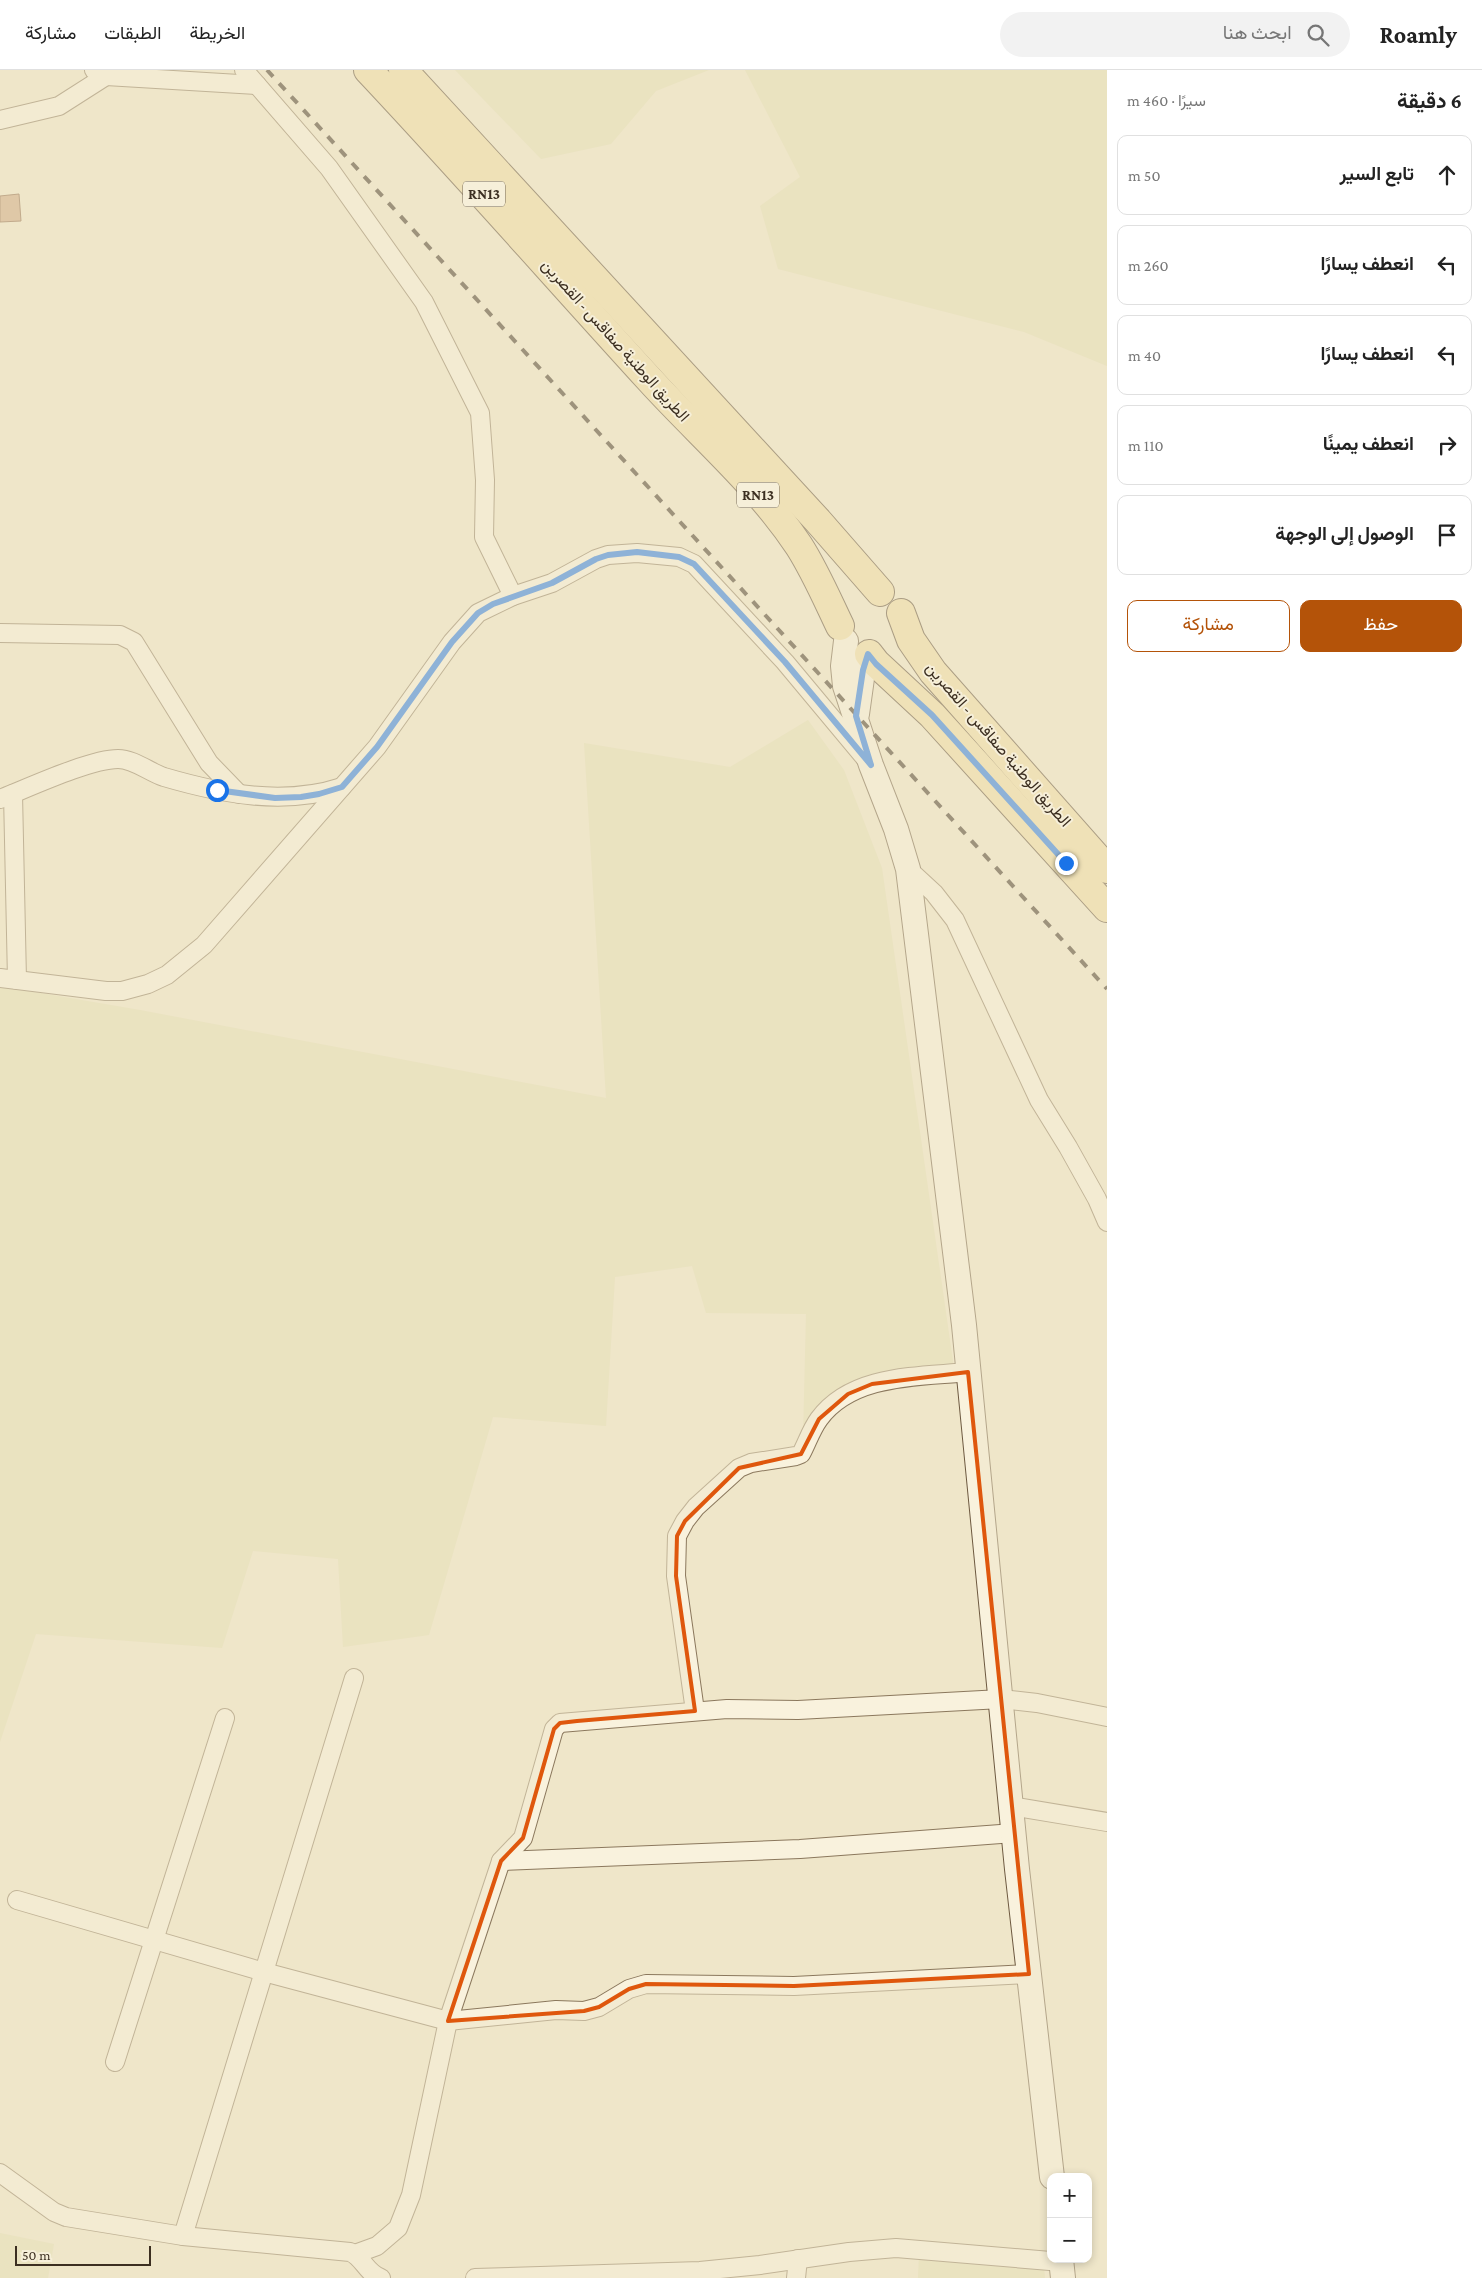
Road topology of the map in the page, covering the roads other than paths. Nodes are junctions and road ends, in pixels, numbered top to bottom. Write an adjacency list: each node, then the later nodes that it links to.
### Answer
1 (244, 70): 5 (street)
2 (368, 70): 7 (main road, الطريق الوطنية صفاقس - القصرين / RN13)
3 (403, 70): 7 (main road, الطريق الوطنية صفاقس - القصرين / RN13)
4 (100, 73): 5 (street); 6 (street)
5 (257, 85): 10 (street)
6 (0, 120)
7 (498, 191): 8 (main road, الطريق الوطنية صفاقس - القصرين / RN13)
8 (607, 312): 9 (main road, الطريق الوطنية صفاقس - القصرين / RN13); 13 (main road, الطريق الوطنية صفاقس - القصرين / RN13)
9 (880, 592): 11 (main road, RN13); 13 (main road)
10 (513, 596): 14 (street); 15 (street)
11 (901, 613): 13 (main road); 18 (main road, الطريق الوطنية صفاقس - القصرين / RN13)
12 (0, 633): 16 (street)
13 (852, 640): 14 (main road); 19 (main road, الطريق الوطنية صفاقس - القصرين / RN13)
14 (871, 765): 20 (main road)
15 (342, 787): 16 (street); 23 (street)
16 (239, 794): 17 (street)
17 (6, 797): 23 (street)
18 (1083, 842): 19 (main road); 21 (main road, الطريق الوطنية صفاقس - القصرين / RN13)
19 (1066, 863): 22 (main road, الطريق الوطنية صفاقس - القصرين / RN13)
20 (908, 869): 24 (street); 25 (main road)
21 (1107, 869)
22 (1107, 908)
23 (8, 979)
24 (1107, 1222)
25 (968, 1372): 27 (main road); 28 (street)
26 (354, 1678): 37 (street)
27 (1000, 1699): 28 (street); 29 (street); 31 (main road)
28 (695, 1711): 34 (street)
29 (1107, 1716)
30 (225, 1718): 36 (street)
31 (1011, 1806): 32 (street); 33 (main road)
32 (1107, 1822)
33 (1014, 1833): 34 (street); 38 (main road)
34 (501, 1861): 39 (street)
35 (17, 1900): 36 (street)
36 (154, 1940): 37 (street); 40 (street)
37 (264, 1972): 39 (street); 43 (street)
38 (1029, 1974): 39 (street); 42 (main road)
39 (448, 2021): 44 (street)
40 (116, 2062)
41 (0, 2173): 43 (street)
42 (1052, 2173)
43 (183, 2236): 44 (street)
44 (355, 2254): 48 (street)
45 (798, 2260): 46 (street); 47 (street); 50 (street)
46 (1062, 2266)
47 (555, 2276): 49 (street)
48 (381, 2278)
49 (475, 2278)
50 (796, 2278)

